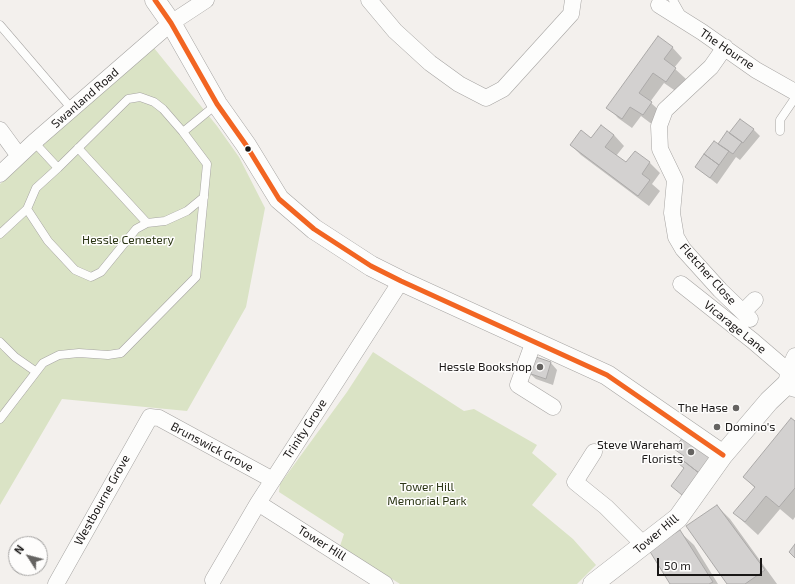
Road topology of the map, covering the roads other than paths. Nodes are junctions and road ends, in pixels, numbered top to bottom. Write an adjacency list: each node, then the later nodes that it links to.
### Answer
1 (155, 0): 6 (street)
2 (206, 0): 6 (street, Swanland Road)
3 (368, 0): 4 (street)
4 (573, 0)
5 (666, 2): 8 (street, The Hourne)
6 (171, 23): 11 (street); 12 (street, Swanland Road)
7 (0, 25): 12 (lane)
8 (725, 47): 9 (street, The Hourne); 27 (street, Fletcher Close)
9 (795, 92)
10 (795, 98): 14 (lane)
11 (217, 104): 15 (lane); 25 (street)
12 (72, 109): 16 (street, Swanland Road)
13 (0, 130): 18 (street)
14 (780, 131)
15 (183, 132): 17 (lane); 21 (lane)
16 (34, 142): 18 (street, Swanland Road); 19 (lane)
17 (78, 148): 19 (lane); 23 (lane)
18 (19, 156): 20 (street, Swanland Road)
19 (58, 168): 22 (lane)
20 (0, 174)
21 (204, 197): 23 (lane); 31 (lane)
22 (27, 209): 23 (lane); 24 (lane)
23 (147, 223)
24 (0, 234)
25 (401, 281): 28 (street); 38 (street, Trinity Grove)
26 (682, 284): 32 (street, Vicarage Lane)
27 (755, 300)
28 (534, 341): 33 (street); 37 (street)
29 (0, 342): 31 (lane)
30 (795, 356): 32 (street)
31 (36, 371): 35 (lane)
32 (790, 381): 37 (street, Tower Hill)
33 (553, 407)
34 (150, 417): 38 (street, Brunswick Grove); 42 (street, Westbourne Grove)
35 (0, 419)
36 (594, 452): 40 (street)
37 (723, 455): 40 (street, Tower Hill)
38 (273, 480): 39 (street, Trinity Grove)
39 (258, 503): 41 (street, Trinity Grove); 43 (street, Tower Hill)
40 (644, 545): 44 (street, Tower Hill)
41 (213, 580)
42 (56, 584)
43 (385, 584)
44 (593, 584)

